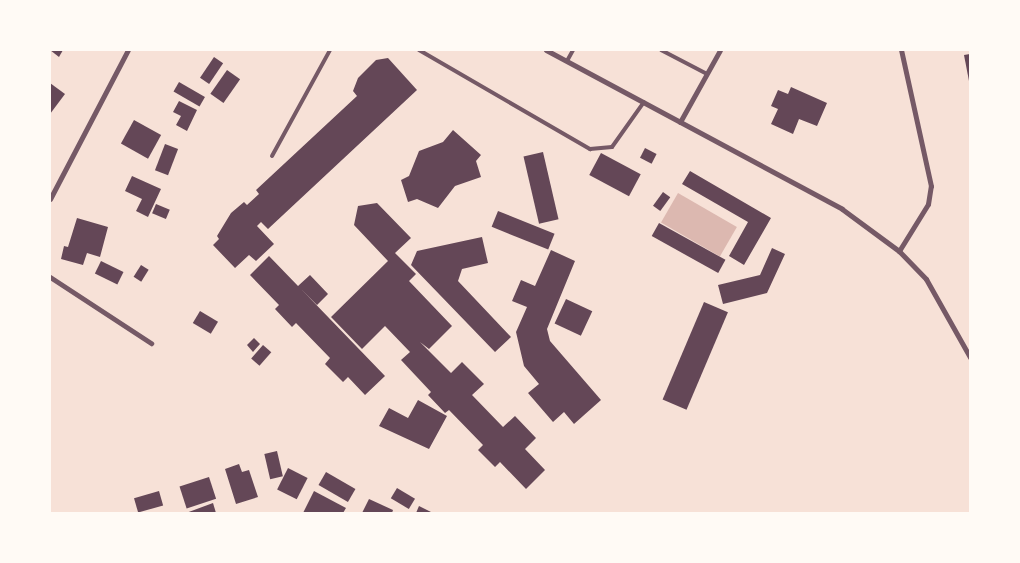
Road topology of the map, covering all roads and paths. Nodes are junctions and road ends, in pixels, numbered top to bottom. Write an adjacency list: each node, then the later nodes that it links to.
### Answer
1 (128, 50): 14 (street)
2 (330, 50): 13 (lane)
3 (419, 50): 11 (lane)
4 (546, 50): 9 (street)
5 (573, 50): 9 (lane)
6 (661, 50): 10 (lane)
7 (720, 50): 10 (street)
8 (901, 50): 15 (street)
9 (567, 61): 11 (street)
10 (707, 74): 12 (street)
11 (644, 102): 12 (street)
12 (680, 122): 15 (street)
13 (272, 156)
14 (50, 199)
15 (899, 251): 18 (street)
16 (50, 277): 17 (street)
17 (151, 343)
18 (970, 357)

